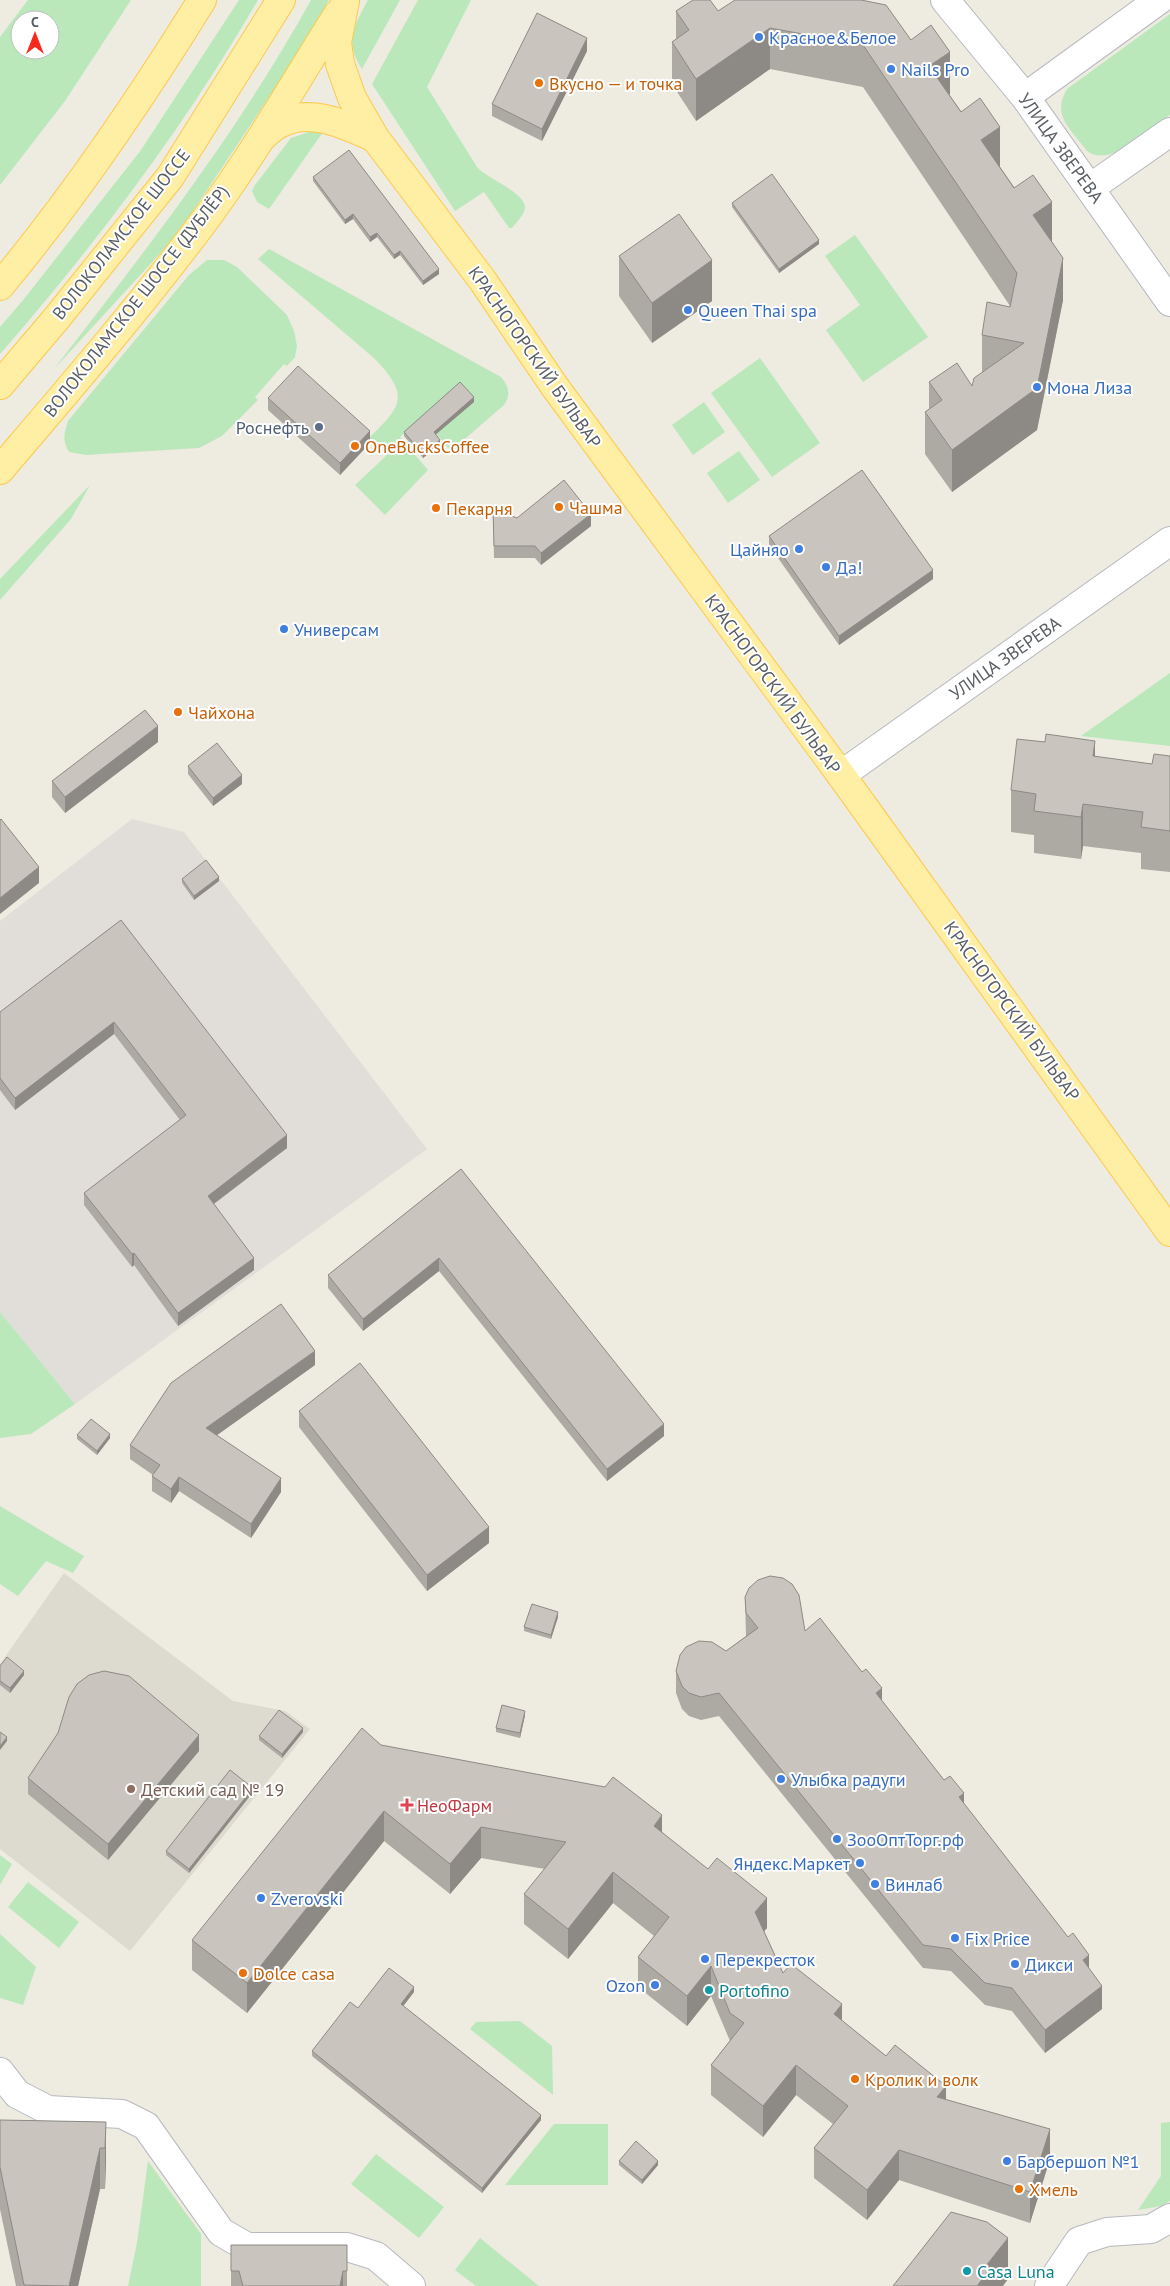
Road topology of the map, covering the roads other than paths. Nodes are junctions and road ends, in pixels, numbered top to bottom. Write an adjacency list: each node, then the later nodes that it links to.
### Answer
1 (202, 0): 11 (main road)
2 (281, 0): 13 (main road, ВОЛОКОЛАМСКОЕ ШОССЕ)
3 (944, 0): 6 (street, УЛИЦА ЗВЕРЕВА)
4 (1159, 0): 6 (street)
5 (346, 1): 8 (main road, ВОЛОКОЛАМСКОЕ ШОССЕ (ДУБЛЁР)); 9 (main road, КРАСНОГОРСКИЙ БУЛЬВАР)
6 (1025, 97): 10 (street, УЛИЦА ЗВЕРЕВА)
7 (1170, 132): 10 (street)
8 (260, 138): 9 (main road, КРАСНОГОРСКИЙ БУЛЬВАР); 14 (main road, ВОЛОКОЛАМСКОЕ ШОССЕ (ДУБЛЁР))
9 (375, 138): 16 (main road, КРАСНОГОРСКИЙ БУЛЬВАР)
10 (1090, 188): 12 (street, УЛИЦА ЗВЕРЕВА)
11 (0, 286)
12 (1168, 295)
13 (0, 385)
14 (0, 470)
15 (1170, 541): 16 (street, УЛИЦА ЗВЕРЕВА)
16 (841, 775): 17 (main road, КРАСНОГОРСКИЙ БУЛЬВАР)
17 (1170, 1232)
18 (0, 2072): 20 (street)
19 (1170, 2218): 21 (street)
20 (412, 2286)
21 (1049, 2286)

